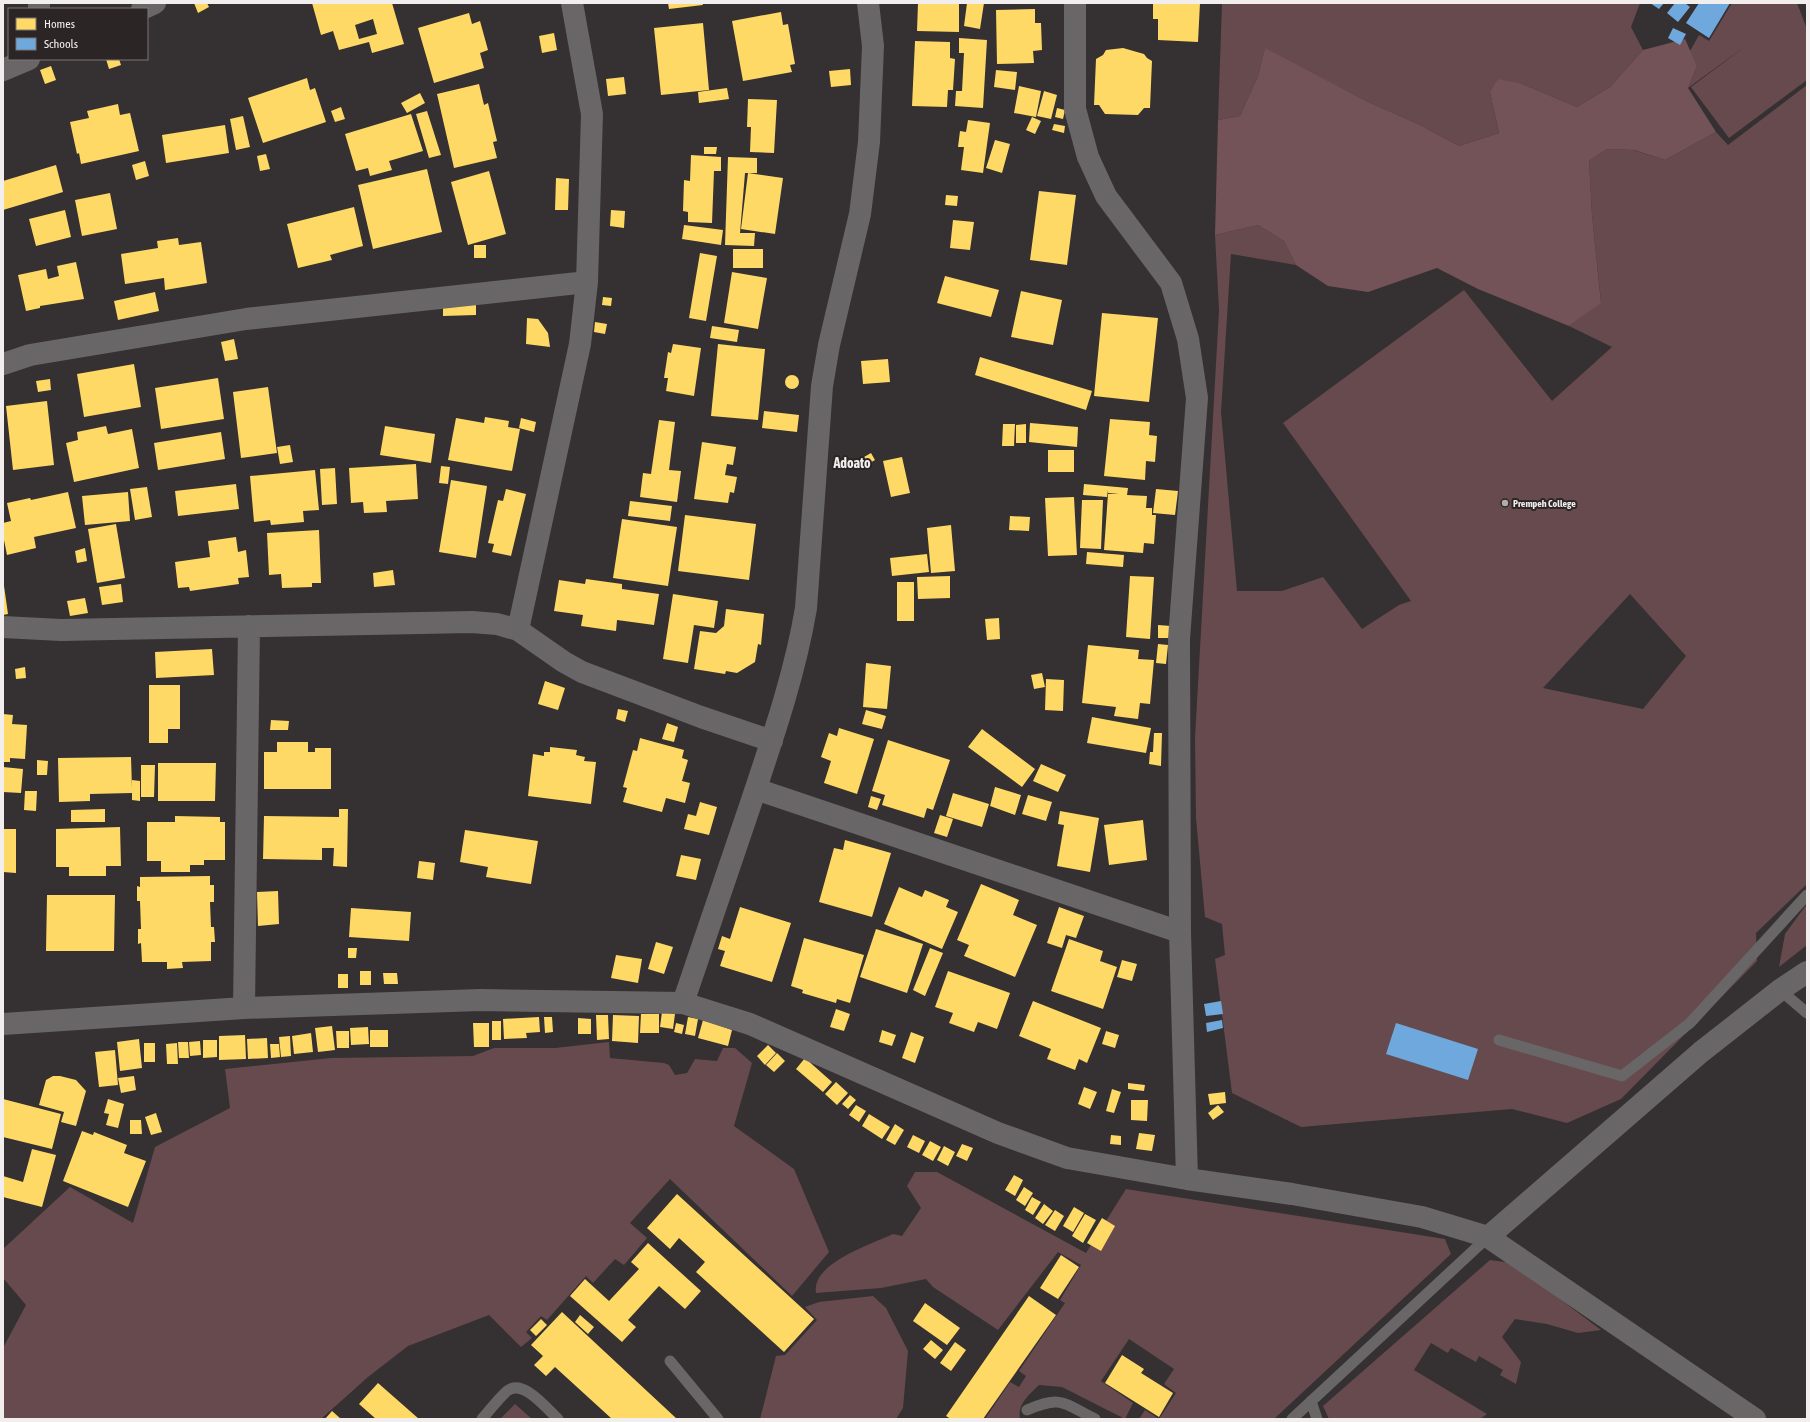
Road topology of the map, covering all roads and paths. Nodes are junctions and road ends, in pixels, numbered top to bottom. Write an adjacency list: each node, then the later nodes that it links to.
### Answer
1 (155, 3): 5 (street)
2 (572, 3): 8 (street)
3 (868, 3): 13 (street)
4 (1076, 3): 16 (street)
5 (144, 8)
6 (26, 60): 7 (street)
7 (3, 70)
8 (587, 282): 9 (street); 12 (street)
9 (3, 364)
10 (249, 626): 11 (street); 12 (street); 20 (street)
11 (3, 628)
12 (518, 630): 13 (street)
13 (772, 741): 14 (street)
14 (756, 789): 16 (street); 19 (street)
15 (1807, 895): 23 (lane)
16 (1180, 932): 24 (street)
17 (1807, 972): 18 (street)
18 (1780, 990): 21 (lane); 25 (street)
19 (683, 1004): 20 (street); 24 (street)
20 (244, 1008): 22 (street)
21 (1807, 1013)
22 (3, 1024)
23 (1499, 1040)
24 (1187, 1179): 25 (street)
25 (1488, 1237): 27 (lane); 35 (street)
26 (670, 1361): 31 (lane)
27 (1311, 1401): 33 (lane); 34 (lane)
28 (1027, 1410): 32 (lane)
29 (482, 1419): 30 (lane)
30 (558, 1419)
31 (718, 1419)
32 (1095, 1419)
33 (1292, 1419)
34 (1317, 1419)
35 (1755, 1419)

